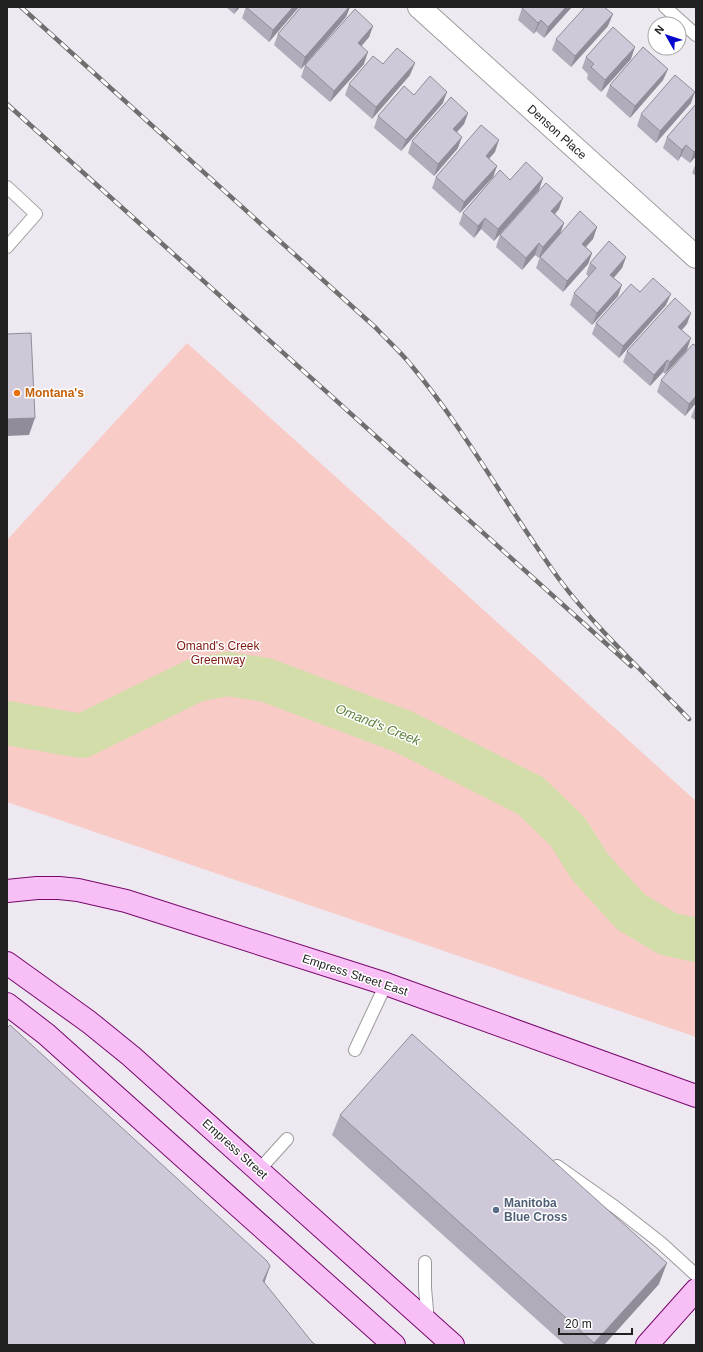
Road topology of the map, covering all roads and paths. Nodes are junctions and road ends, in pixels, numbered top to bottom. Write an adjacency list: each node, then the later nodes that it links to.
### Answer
1 (419, 7): 6 (street, Denson Place)
2 (665, 7): 3 (lane)
3 (696, 35)
4 (7, 187): 5 (lane)
5 (7, 247)
6 (696, 257)
7 (7, 891): 9 (main road, Empress Street East)
8 (7, 963): 15 (main road, Empress Street)
9 (386, 984): 11 (lane); 12 (main road, Empress Street East)
10 (7, 1004): 20 (main road)
11 (355, 1050)
12 (696, 1096)
13 (287, 1139): 15 (lane)
14 (548, 1161): 17 (lane)
15 (259, 1170): 19 (main road, Empress Street)
16 (425, 1262): 19 (lane)
17 (696, 1275)
18 (696, 1290): 22 (main road)
19 (428, 1323): 21 (main road, Empress Street)
20 (394, 1345)
21 (453, 1345)
22 (647, 1345)

